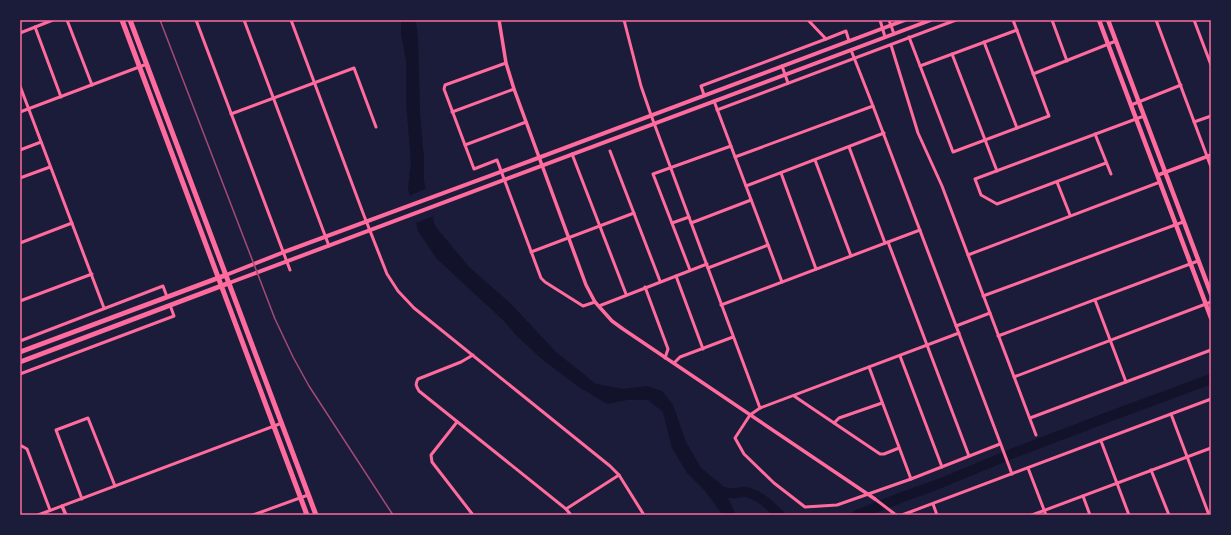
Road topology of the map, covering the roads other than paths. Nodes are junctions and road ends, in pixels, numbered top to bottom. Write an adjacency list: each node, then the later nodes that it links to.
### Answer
1 (53, 20): 23 (street)
2 (67, 20): 50 (street)
3 (122, 20): 45 (highway)
4 (130, 20): 41 (highway)
5 (196, 20): 65 (street)
6 (244, 20): 56 (street)
7 (291, 20): 48 (street)
8 (500, 20): 40 (street)
9 (624, 20): 66 (street)
10 (808, 20): 30 (street)
11 (880, 20): 24 (street)
12 (889, 20): 22 (street)
13 (905, 20): 22 (main road)
14 (931, 20): 27 (main road)
15 (956, 20): 29 (street)
16 (1013, 20): 25 (street)
17 (1052, 20): 39 (street)
18 (1099, 20): 34 (main road)
19 (1108, 20): 32 (main road)
20 (1156, 20): 51 (street)
21 (1194, 20): 42 (street)
22 (891, 26): 24 (main road); 27 (street)
23 (35, 27): 26 (street); 55 (street)
24 (882, 28): 28 (street); 31 (main road)
25 (1017, 30): 33 (street); 46 (street)
26 (20, 32)
27 (894, 34): 28 (main road)
28 (885, 37): 36 (main road)
29 (909, 37): 35 (street); 44 (street)
30 (826, 39): 31 (street); 54 (street)
31 (849, 41): 43 (main road)
32 (1116, 41): 34 (street); 58 (main road)
33 (984, 42): 37 (street); 74 (street)
34 (1108, 44): 39 (street); 59 (main road)
35 (891, 45): 38 (street); 126 (street)
36 (851, 50): 38 (street); 47 (main road)
37 (952, 54): 44 (street); 77 (street)
38 (854, 58): 49 (street); 60 (street)
39 (1067, 61): 46 (street)
40 (506, 63): 53 (street); 64 (street)
41 (147, 64): 45 (street); 136 (highway)
42 (1211, 65)
43 (782, 66): 47 (street); 54 (main road)
44 (920, 66): 77 (street)
45 (140, 67): 50 (street); 138 (highway)
46 (1033, 74): 74 (street)
47 (785, 75): 49 (street); 57 (main road)
48 (315, 83): 56 (street); 73 (street); 109 (street)
49 (788, 83): 62 (street)
50 (92, 85): 55 (street)
51 (1180, 85): 58 (street); 71 (street)
52 (20, 86): 61 (street)
53 (514, 89): 64 (street); 70 (street)
54 (704, 95): 66 (main road)
55 (61, 97): 61 (street)
56 (274, 99): 65 (street); 118 (street)
57 (714, 101): 62 (street); 72 (main road)
58 (1139, 102): 59 (street); 67 (main road)
59 (1131, 105): 69 (main road)
60 (874, 106): 75 (street); 86 (street)
61 (29, 109): 63 (street); 78 (street)
62 (717, 110): 80 (street)
63 (20, 112)
64 (452, 112): 79 (street)
65 (231, 114): 124 (street)
66 (651, 116): 72 (street); 87 (main road)
67 (1144, 116): 69 (street); 96 (main road)
68 (1211, 116): 71 (street)
69 (1137, 119): 76 (street); 99 (main road)
70 (526, 122): 79 (street); 87 (street)
71 (1194, 122): 85 (street)
72 (654, 124): 84 (main road); 93 (street)
73 (376, 127)
74 (1017, 128): 77 (street)
75 (884, 133): 81 (street); 117 (street)
76 (1096, 134): 89 (street); 94 (street)
77 (985, 140): 94 (street)
78 (41, 142): 82 (street); 91 (street)
79 (465, 145): 95 (street)
80 (731, 146): 86 (street); 93 (street)
81 (849, 147): 88 (street); 121 (street)
82 (20, 150)
83 (610, 151): 106 (street)
84 (572, 154): 90 (main road); 115 (street)
85 (1209, 156): 92 (street); 96 (street)
86 (735, 157): 104 (street)
87 (540, 158): 90 (street); 95 (main road)
88 (815, 160): 97 (street); 127 (street)
89 (1106, 163): 98 (street); 102 (street)
90 (542, 165): 101 (main road); 119 (street)
91 (50, 167): 100 (street); 111 (street)
92 (1211, 167)
93 (670, 168): 108 (street); 112 (street)
94 (997, 171): 102 (street)
95 (501, 172): 101 (street); 109 (main road)
96 (1165, 172): 99 (street); 110 (main road)
97 (781, 173): 104 (street); 132 (street)
98 (1111, 174)
99 (1158, 175): 103 (main road)
100 (20, 178)
101 (504, 180): 116 (main road); 125 (street)
102 (1057, 182): 107 (street)
103 (1160, 182): 107 (street); 114 (main road)
104 (746, 186): 105 (street)
105 (751, 200): 113 (street); 122 (street)
106 (634, 213): 115 (street); 139 (street)
107 (1070, 215): 126 (street)
108 (689, 217): 112 (street); 113 (street)
109 (366, 222): 116 (street); 118 (main road)
110 (1183, 222): 114 (street); 128 (main road)
111 (72, 223): 120 (street); 135 (street)
112 (672, 223): 134 (street)
113 (691, 223): 131 (street)
114 (1176, 224): 130 (main road); 146 (street)
115 (599, 227): 119 (street); 144 (street)
116 (370, 230): 123 (main road); 168 (street)
117 (920, 230): 121 (street); 158 (street)
118 (326, 237): 123 (street); 124 (main road)
119 (568, 238): 125 (street); 150 (street)
120 (20, 243)
121 (886, 243): 127 (street); 164 (street)
122 (768, 245): 131 (street); 140 (street)
123 (329, 246): 129 (main road)
124 (284, 252): 129 (street); 136 (main road)
125 (531, 252): 150 (street)
126 (968, 254): 146 (street)
127 (851, 256): 132 (street)
128 (1199, 261): 130 (street); 145 (main road)
129 (287, 262): 133 (street); 141 (main road)
130 (1191, 264): 148 (street); 151 (main road)
131 (707, 266): 134 (street); 152 (street)
132 (816, 269): 140 (street)
133 (290, 270)
134 (690, 270): 137 (street)
135 (92, 274): 149 (street); 155 (street)
136 (226, 275): 138 (highway); 141 (highway)
137 (676, 276): 139 (street); 165 (street)
138 (218, 278): 142 (highway); 147 (highway)
139 (660, 281): 143 (street)
140 (782, 282): 152 (street)
141 (229, 284): 142 (highway); 185 (highway)
142 (221, 286): 153 (highway); 187 (highway)
143 (645, 287): 144 (street); 170 (street)
144 (626, 294): 154 (street)
145 (1211, 294)
146 (984, 296): 156 (street)
147 (167, 297): 155 (street); 167 (highway)
148 (1095, 300): 160 (street); 162 (street)
149 (20, 301)
150 (595, 302): 154 (street)
151 (1208, 303): 157 (main road); 162 (street)
152 (721, 305): 161 (street)
153 (170, 306): 171 (highway); 174 (street)
154 (598, 306): 170 (street)
155 (104, 308): 163 (street)
156 (990, 314): 158 (street); 160 (street)
157 (1211, 318)
158 (956, 326): 159 (street)
159 (959, 333): 164 (street); 190 (street)
160 (998, 336): 175 (street)
161 (733, 337): 165 (street); 180 (street)
162 (1111, 340): 175 (street); 176 (street)
163 (20, 341)
164 (927, 345): 169 (street); 194 (street)
165 (704, 348): 172 (street)
166 (1211, 350): 176 (street)
167 (20, 352)
168 (473, 356): 184 (street); 200 (street)
169 (900, 356): 173 (street); 196 (street)
170 (665, 358): 172 (street)
171 (20, 362)
172 (674, 363): 182 (street)
173 (869, 367): 177 (street); 179 (street)
174 (20, 374)
175 (1014, 377): 183 (street)
176 (1126, 382): 183 (street)
177 (794, 396): 180 (street); 186 (street)
178 (1211, 399): 181 (street)
179 (882, 403): 186 (street); 192 (street)
180 (760, 408): 182 (street)
181 (1171, 414): 189 (street); 195 (street)
182 (750, 415): 204 (street); 204 (street)
183 (1030, 418): 188 (street)
184 (457, 422): 212 (street); 220 (street)
185 (282, 423): 187 (street); 205 (highway)
186 (834, 423): 192 (street)
187 (274, 427): 203 (street); 207 (highway)
188 (1036, 435)
189 (1101, 441): 197 (street); 202 (street)
190 (1000, 444): 194 (street); 199 (street)
191 (20, 445): 213 (street)
192 (899, 448): 201 (street)
193 (1211, 448): 195 (street)
194 (969, 456): 196 (street)
195 (1187, 456): 198 (street); 231 (street)
196 (942, 467): 201 (street)
197 (1028, 468): 199 (street); 214 (street)
198 (1151, 470): 202 (street); 230 (street)
199 (1012, 474): 210 (street)
200 (619, 475): 212 (street); 222 (street)
201 (911, 479): 204 (street)
202 (1117, 483): 206 (street); 229 (street)
203 (115, 486): 208 (street); 208 (street)
204 (868, 494): 209 (street)
205 (308, 495): 207 (street); 219 (highway)
206 (1083, 496): 214 (street); 228 (street)
207 (301, 498): 217 (street); 218 (highway)
208 (82, 499): 211 (street)
209 (875, 499): 223 (street)
210 (933, 504): 224 (street); 225 (street)
211 (62, 506): 213 (street); 216 (street)
212 (566, 509): 221 (street)
213 (50, 510): 215 (street)
214 (1044, 510): 226 (street); 227 (street)
215 (38, 515)
216 (66, 515)
217 (253, 515)
218 (307, 515)
219 (316, 515)
220 (473, 515)
221 (571, 515)
222 (644, 515)
223 (896, 515)
224 (902, 515)
225 (938, 515)
226 (1032, 515)
227 (1046, 515)
228 (1090, 515)
229 (1129, 515)
230 (1169, 515)
231 (1209, 515)

